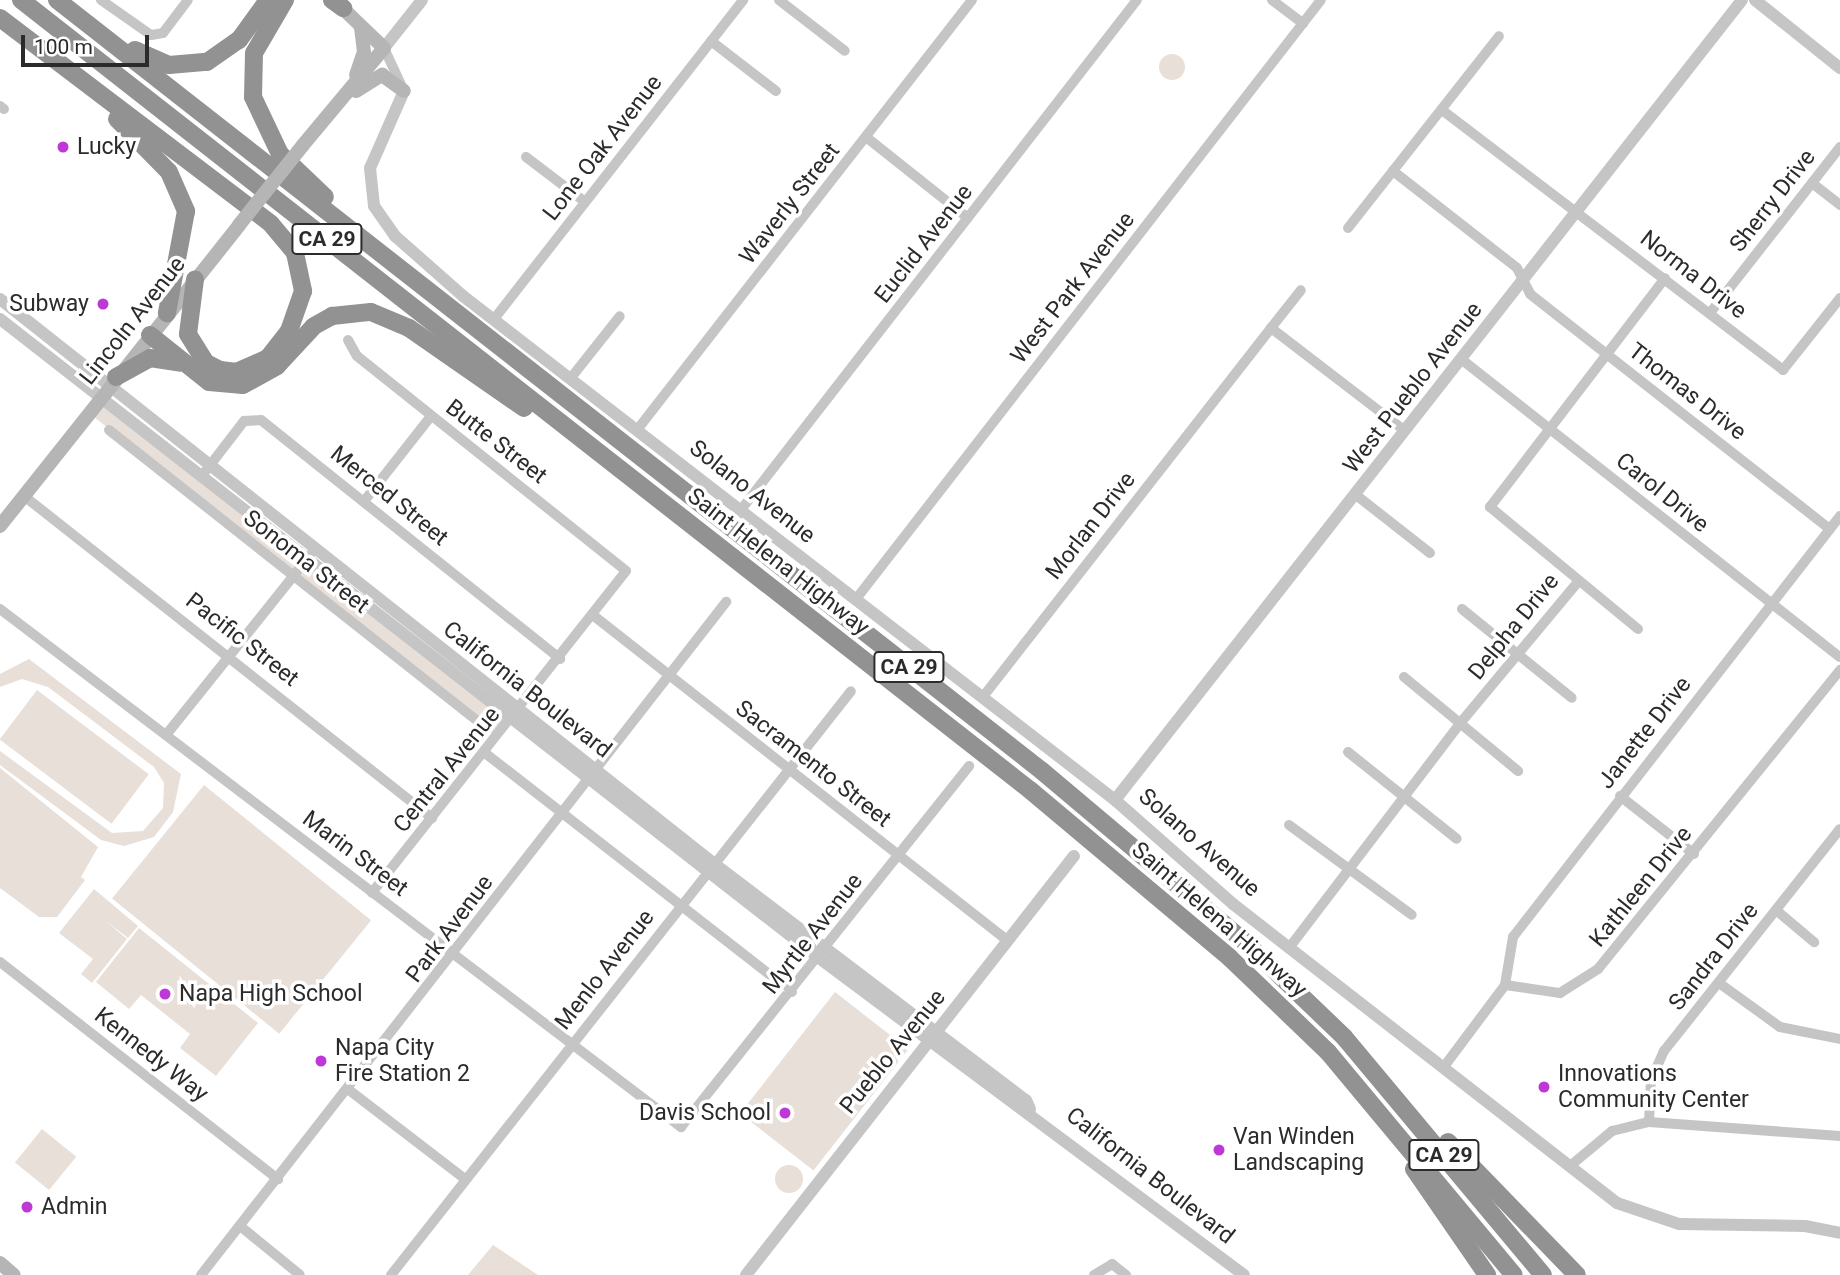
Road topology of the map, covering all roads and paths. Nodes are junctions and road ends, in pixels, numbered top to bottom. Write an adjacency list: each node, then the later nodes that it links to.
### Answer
1 (20, 0): 68 (highway, Saint Helena Highway / CA 29)
2 (57, 0): 49 (highway, Saint Helena Highway / CA 29)
3 (65, 0): 15 (highway)
4 (100, 0): 5 (street)
5 (188, 0)
6 (422, 0): 23 (street)
7 (743, 0): 21 (street, Lone Oak Avenue)
8 (779, 0): 24 (street)
9 (972, 0): 31 (street, Waverly Street)
10 (1137, 0): 39 (street, Euclid Avenue)
11 (1272, 0): 18 (street)
12 (1321, 0): 18 (street, West Park Avenue)
13 (1742, 0): 38 (street, West Pueblo Avenue)
14 (1755, 0): 25 (street)
15 (280, 2): 49 (highway)
16 (336, 3): 19 (main road)
17 (0, 18): 22 (highway)
18 (1303, 23): 81 (street, West Park Avenue)
19 (361, 26): 23 (main road); 26 (main road)
20 (1499, 36): 29 (street)
21 (711, 41): 28 (street); 36 (street, Lone Oak Avenue)
22 (34, 44): 42 (highway); 47 (highway)
23 (384, 48): 26 (main road); 27 (street)
24 (845, 51)
25 (1840, 68)
26 (349, 90): 30 (main road)
27 (404, 91): 30 (main road); 52 (street, Solano Avenue)
28 (776, 91)
29 (1442, 110): 34 (street); 38 (street, Norma Drive)
30 (320, 125): 42 (main road, Lincoln Avenue, bridge)
31 (866, 137): 39 (street); 64 (street, Waverly Street)
32 (1840, 146): 35 (street, Sherry Drive)
33 (527, 157): 36 (street)
34 (1393, 171): 40 (street); 43 (street, Thomas Drive)
35 (1812, 183): 37 (street); 48 (street, Sherry Drive)
36 (585, 202): 52 (street, Lone Oak Avenue)
37 (1840, 205)
38 (1579, 211): 41 (street, Norma Drive); 43 (street, West Pueblo Avenue)
39 (968, 218): 72 (street, Euclid Avenue)
40 (1348, 228)
41 (1665, 278): 48 (street, Norma Drive); 56 (street, Delpha Drive)
42 (195, 279): 47 (main road, Lincoln Avenue)
43 (1524, 282): 56 (street, Thomas Drive); 57 (street, West Pueblo Avenue)
44 (1301, 290): 53 (street, Morlan Drive)
45 (1840, 298): 48 (street, Norma Drive)
46 (0, 299): 60 (street, California Boulevard)
47 (167, 313): 54 (main road, Lincoln Avenue)
48 (1710, 313)
49 (459, 315): 135 (highway, Saint Helena Highway / CA 29)
50 (620, 316): 59 (street)
51 (0, 319): 60 (street, California Boulevard)
52 (494, 319): 59 (street, Solano Avenue)
53 (1271, 328): 65 (street); 96 (street, Morlan Drive)
54 (150, 335): 58 (highway); 60 (main road, Lincoln Avenue)
55 (348, 340): 61 (street, Butte Street)
56 (1606, 353): 62 (street, Delpha Drive); 75 (street, Thomas Drive)
57 (1461, 359): 62 (street, Carol Drive); 65 (street, West Pueblo Avenue)
58 (186, 364): 60 (highway); 68 (highway)
59 (570, 379): 64 (street, Solano Avenue)
60 (109, 386): 66 (street, California Boulevard); 67 (street, California Boulevard); 70 (main road, Lincoln Avenue)
61 (431, 416): 71 (street); 78 (street, Butte Street)
62 (1549, 428): 80 (street, Delpha Drive); 83 (street, Carol Drive)
63 (109, 430): 79 (street, Sonoma Street)
64 (637, 430): 72 (street, Solano Avenue)
65 (1405, 431): 69 (street, West Pueblo Avenue)
66 (211, 463): 67 (street, Merced Street); 71 (street, Merced Street); 77 (street, California Boulevard)
67 (201, 477): 77 (street, California Boulevard)
68 (633, 479): 139 (highway, Saint Helena Highway / CA 29)
69 (1356, 495): 76 (street); 110 (street, West Pueblo Avenue)
70 (24, 496): 74 (main road, Lincoln Avenue); 88 (street, Pacific Street)
71 (365, 500): 91 (street, Merced Street)
72 (740, 511): 81 (street, Solano Avenue)
73 (1840, 516): 75 (street, Janette Drive)
74 (0, 526)
75 (1830, 529): 83 (street, Janette Drive)
76 (1430, 553)
77 (310, 554): 79 (street); 98 (street, California Boulevard)
78 (626, 571): 86 (street, Central Avenue)
79 (292, 576): 88 (street); 100 (street, Sonoma Street)
80 (1578, 582): 87 (street); 89 (street, Delpha Drive)
81 (856, 599): 96 (street, Solano Avenue)
82 (726, 602): 93 (street, Park Avenue)
83 (1771, 604): 90 (street, Carol Drive); 108 (street, Janette Drive)
84 (0, 609): 101 (street, Marin Street)
85 (1462, 609): 89 (street)
86 (594, 616): 91 (street, Central Avenue); 93 (street, Sacramento Street)
87 (1638, 629)
88 (230, 654): 101 (street); 112 (street, Pacific Street)
89 (1519, 654): 97 (street); 99 (street, Delpha Drive)
90 (1840, 656)
91 (560, 659): 98 (street, Central Avenue)
92 (1840, 670): 116 (street, Kathleen Drive)
93 (671, 677): 105 (street, Sacramento Street); 107 (street, Park Avenue)
94 (1404, 677): 99 (street)
95 (851, 691): 105 (street, Menlo Avenue)
96 (982, 698): 110 (street, Solano Avenue)
97 (1572, 698)
98 (517, 714): 103 (street, Central Avenue); 107 (street, California Boulevard)
99 (1462, 721): 106 (street); 109 (street, Delpha Drive)
100 (480, 723)
101 (166, 735): 121 (street, Marin Street)
102 (1348, 752): 109 (street)
103 (485, 753): 111 (street); 112 (street, Central Avenue)
104 (969, 765): 117 (street, Myrtle Avenue)
105 (788, 770): 117 (street, Sacramento Street); 119 (street, Menlo Avenue)
106 (1518, 771)
107 (594, 776): 111 (street, Park Avenue); 119 (street, California Boulevard)
108 (1620, 796): 116 (street); 132 (street, Janette Drive)
109 (1403, 797): 115 (street); 120 (street, Delpha Drive)
110 (1115, 800): 127 (street, Solano Avenue)
111 (562, 814): 122 (street); 128 (street, Park Avenue)
112 (432, 818): 121 (street, Central Avenue)
113 (1289, 825): 120 (street)
114 (1839, 832): 123 (street, Sandra Drive)
115 (1457, 839)
116 (1693, 854): 132 (street, Kathleen Drive)
117 (899, 856): 125 (street, Sacramento Street); 129 (street, Myrtle Avenue)
118 (1074, 856): 125 (street, Pueblo Avenue)
119 (709, 865): 122 (street, Menlo Avenue); 129 (street, California Boulevard)
120 (1349, 871): 124 (street); 127 (street, Delpha Drive)
121 (372, 893): 128 (street, Marin Street)
122 (680, 905): 133 (street); 137 (street, Menlo Avenue)
123 (1776, 910): 126 (street); 131 (street, Sandra Drive)
124 (1412, 915)
125 (1008, 941): 134 (street, Pueblo Avenue)
126 (1814, 942)
127 (1289, 948): 138 (street, Solano Avenue)
128 (458, 952): 137 (street, Marin Street); 140 (street, Park Avenue)
129 (822, 954): 133 (street, Myrtle Avenue); 134 (street, California Boulevard)
130 (0, 962): 145 (street, Kennedy Way)
131 (1719, 983): 136 (street); 141 (street, Sandra Drive)
132 (1505, 985): 138 (street)
133 (792, 992): 142 (street, Myrtle Avenue)
134 (934, 1036): 154 (street, Pueblo Avenue); 157 (street, California Boulevard)
135 (1345, 1037): 160 (highway, Saint Helena Highway / CA 29); 161 (highway)
136 (1840, 1039)
137 (572, 1043): 142 (street, Marin Street); 146 (street, Menlo Avenue)
138 (1443, 1068): 144 (street, Solano Avenue)
139 (1359, 1088): 158 (highway); 159 (highway, Saint Helena Highway / CA 29)
140 (349, 1090): 145 (street, Park Avenue); 146 (street)
141 (1649, 1122): 143 (street); 144 (street)
142 (687, 1125)
143 (1840, 1136)
144 (1570, 1166): 148 (street, Solano Avenue)
145 (278, 1179): 147 (street, Park Avenue)
146 (465, 1179): 153 (street, Menlo Avenue)
147 (240, 1226): 151 (street, Park Avenue); 152 (street)
148 (1840, 1233)
149 (0, 1264): 150 (main road)
150 (14, 1275)
151 (201, 1275)
152 (300, 1275)
153 (391, 1275)
154 (746, 1275)
155 (1094, 1275): 156 (street)
156 (1126, 1275)
157 (1244, 1275)
158 (1488, 1275)
159 (1514, 1275)
160 (1544, 1275)
161 (1577, 1275)

